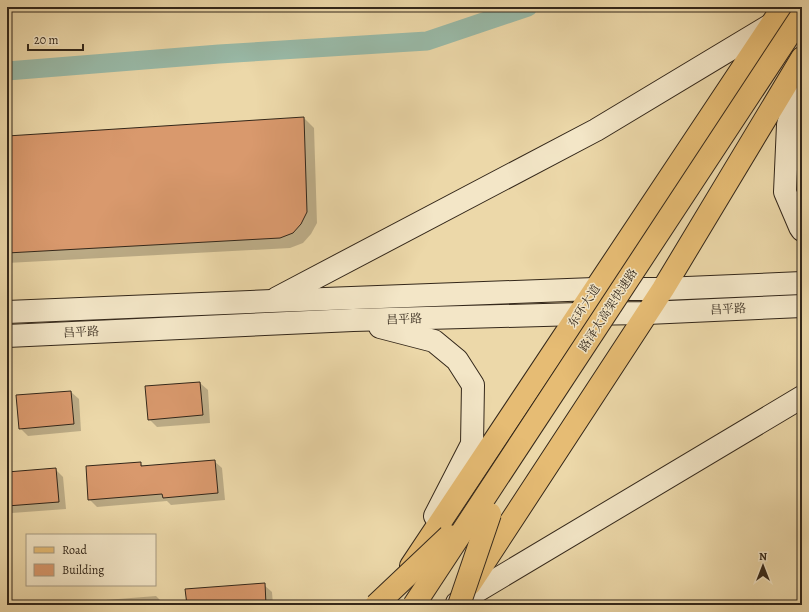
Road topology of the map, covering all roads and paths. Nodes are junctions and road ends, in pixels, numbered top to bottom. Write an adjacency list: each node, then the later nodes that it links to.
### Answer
1 (783, 7): 3 (main road, 东环大道)
2 (802, 15): 21 (main road, 路泽太高架快速路, bridge)
3 (769, 26): 11 (main road, 东环大道); 13 (main road)
4 (802, 41): 21 (main road, 路泽太高架快速路)
5 (802, 58): 12 (main road)
6 (802, 74): 8 (main road)
7 (802, 157): 8 (main road)
8 (786, 181): 9 (main road)
9 (802, 230)
10 (802, 283): 12 (main road, 昌平路)
11 (594, 289): 12 (main road, 昌平路); 13 (main road, 昌平路); 17 (main road, 东环大道)
12 (663, 289): 16 (main road)
13 (272, 301): 15 (main road, 昌平路)
14 (802, 306): 16 (main road, 昌平路)
15 (7, 312)
16 (647, 313): 17 (main road, 昌平路); 23 (main road)
17 (579, 314): 18 (main road, 昌平路); 22 (main road, 东环大道)
18 (354, 320): 19 (main road, 昌平路); 22 (main road)
19 (7, 336)
20 (802, 397): 23 (main road)
21 (483, 512): 23 (main road, bridge); 24 (main road, bridge); 26 (main road, 路泽太高架快速路, bridge); 27 (main road, 路泽太高架快速路, bridge)
22 (404, 576): 25 (main road, 东环大道)
23 (457, 604)
24 (376, 605)
25 (386, 605)
26 (414, 605)
27 (431, 605)

